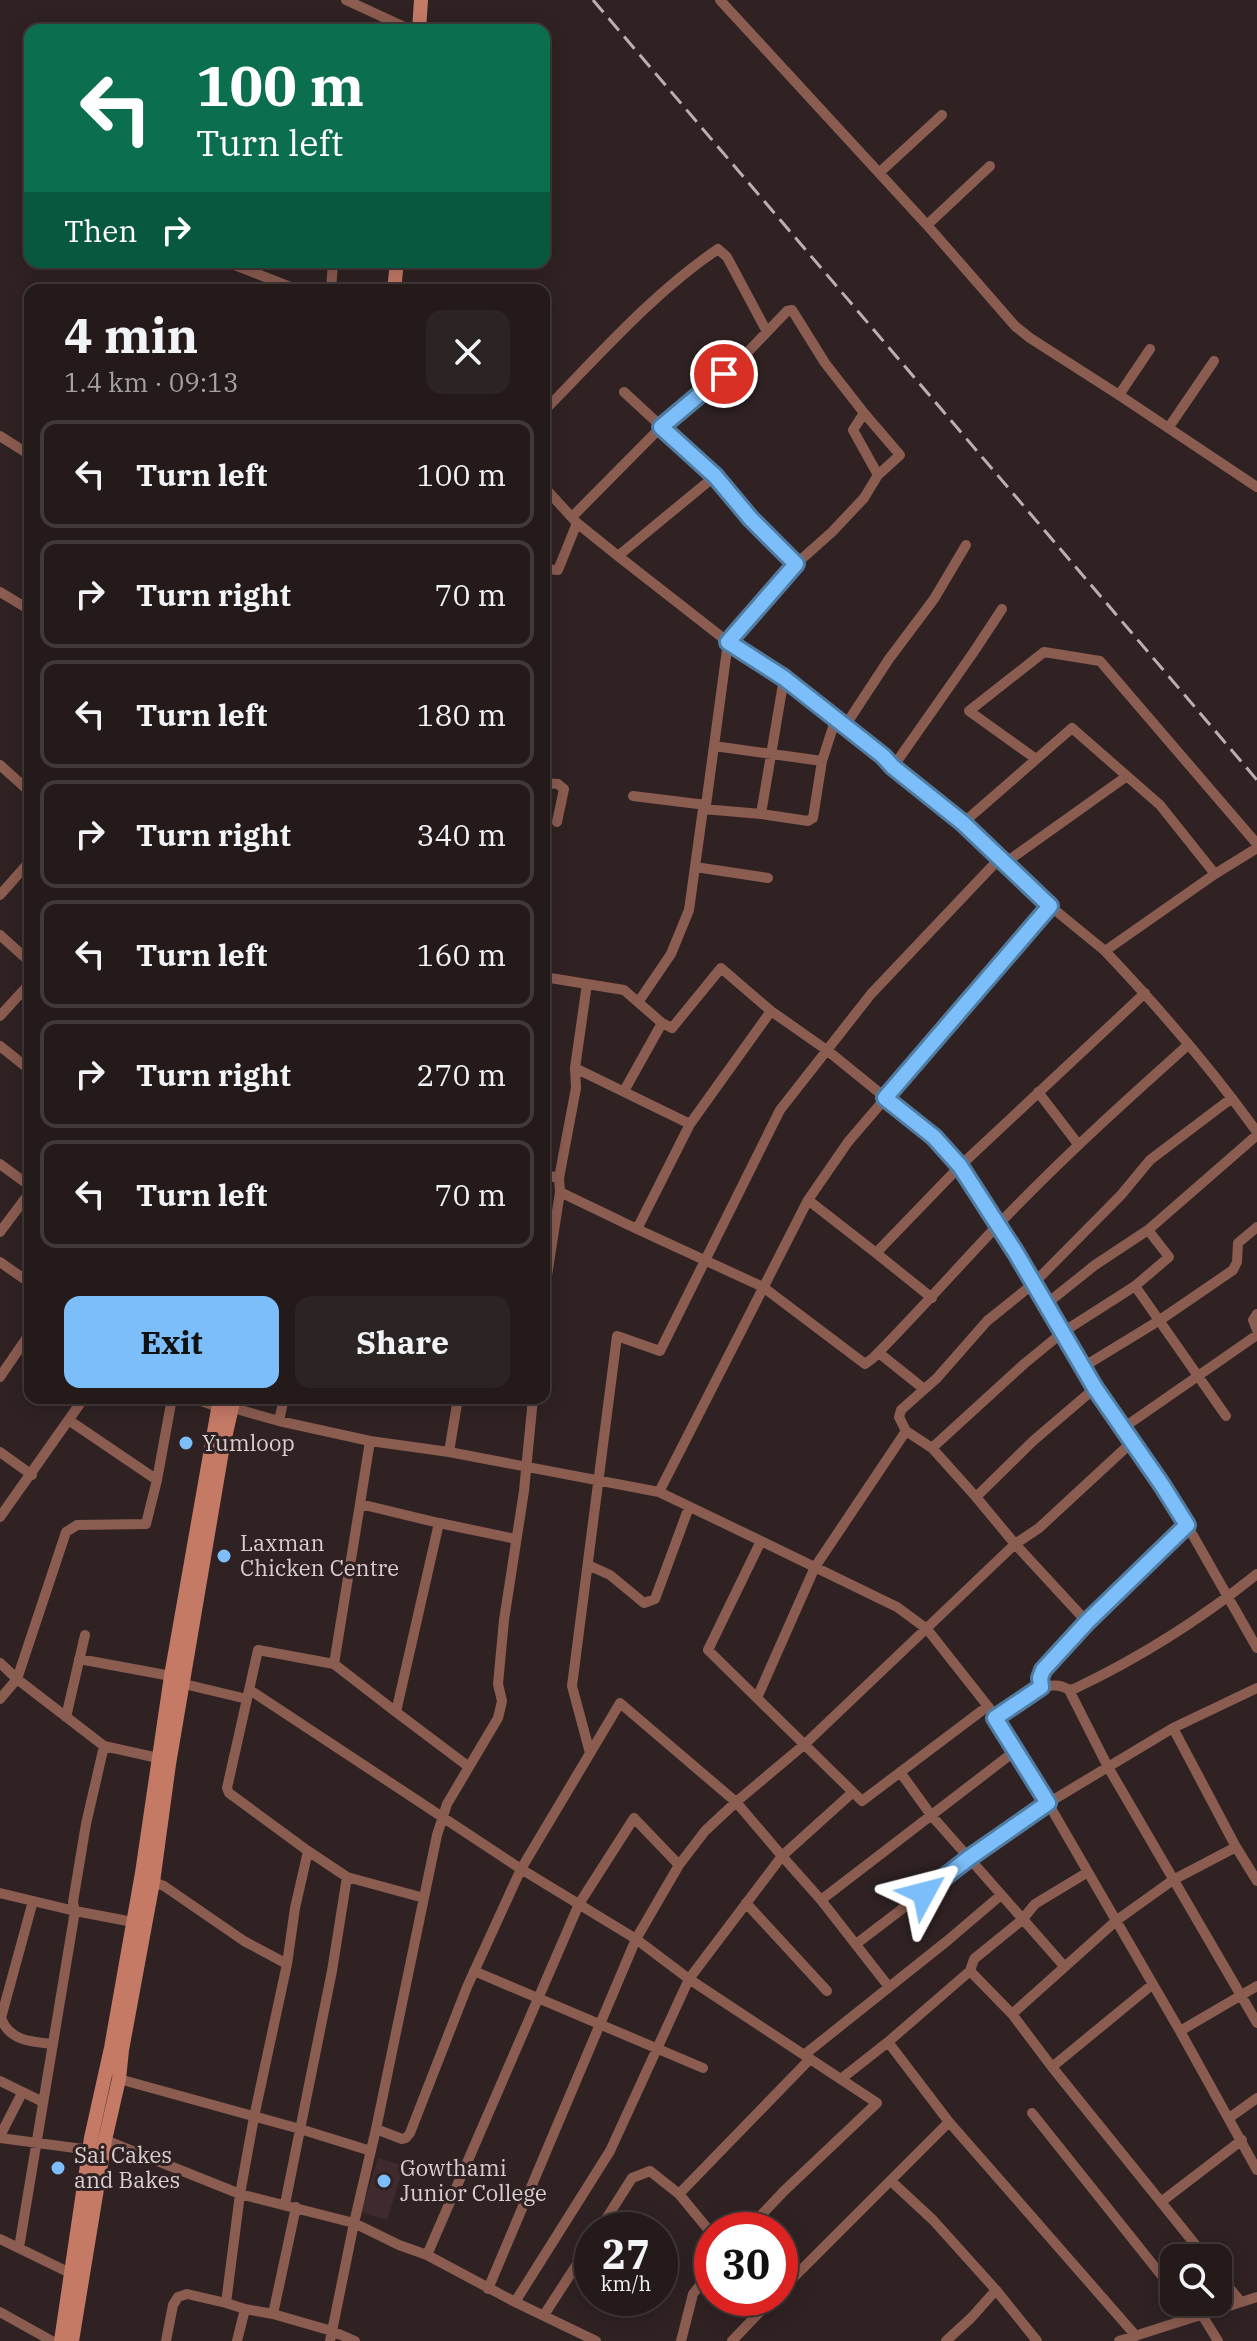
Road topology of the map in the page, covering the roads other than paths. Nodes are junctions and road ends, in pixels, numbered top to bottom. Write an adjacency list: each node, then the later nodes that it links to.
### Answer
1 (346, 0): 4 (street)
2 (421, 0): 5 (main road)
3 (720, 0): 8 (street)
4 (398, 24)
5 (419, 24)
6 (942, 115): 8 (street)
7 (990, 166): 9 (street)
8 (879, 173): 9 (street)
9 (927, 225): 16 (street)
10 (242, 268): 11 (street)
11 (283, 284)
12 (767, 332): 17 (street); 18 (street); 19 (street)
13 (1150, 349): 16 (street)
14 (1214, 361): 20 (street)
15 (624, 392): 19 (street)
16 (1119, 395): 20 (street)
17 (550, 405)
18 (864, 413): 23 (street); 23 (street)
19 (661, 427): 24 (street); 27 (street)
20 (1169, 427): 25 (street)
21 (0, 436): 22 (street)
22 (24, 451)
23 (878, 475): 30 (street)
24 (715, 476): 29 (street); 30 (street)
25 (1257, 487)
26 (550, 494): 27 (street)
27 (574, 520): 29 (street); 31 (street)
28 (966, 545): 38 (street)
29 (618, 556): 35 (street)
30 (796, 564): 35 (street)
31 (550, 569)
32 (0, 592): 33 (street)
33 (24, 606)
34 (1002, 609): 44 (street)
35 (728, 642): 36 (street); 39 (street)
36 (784, 678): 37 (street); 40 (street)
37 (836, 718): 38 (street); 42 (street)
38 (845, 726): 44 (street)
39 (714, 746): 40 (street); 48 (street)
40 (771, 754): 42 (street); 49 (street)
41 (1036, 759): 45 (street); 51 (street); 52 (street)
42 (822, 761): 49 (street)
43 (0, 765): 47 (street)
44 (893, 767): 51 (street)
45 (1127, 776): 53 (street); 56 (street)
46 (550, 783): 50 (street)
47 (24, 787)
48 (633, 796)
49 (761, 814): 54 (street)
50 (557, 822)
51 (963, 823): 53 (street)
52 (1257, 846): 56 (street)
53 (1002, 861): 59 (street); 73 (street)
54 (695, 867): 57 (street); 67 (street)
55 (24, 868): 58 (street)
56 (1215, 874): 61 (street)
57 (768, 878)
58 (0, 895)
59 (1050, 906): 61 (street); 78 (street)
60 (0, 935): 62 (street)
61 (1105, 951): 66 (street)
62 (24, 957)
63 (550, 978): 64 (street)
64 (587, 984): 67 (street); 75 (street)
65 (24, 990): 69 (street)
66 (1145, 993): 71 (street); 77 (street)
67 (639, 1001): 70 (street)
68 (771, 1011): 70 (street); 73 (street); 80 (street)
69 (0, 1016)
70 (662, 1023): 76 (street)
71 (1188, 1045): 79 (street); 82 (street)
72 (0, 1046): 74 (street)
73 (828, 1051): 78 (street); 98 (street)
74 (24, 1065)
75 (575, 1068): 76 (street); 86 (street)
76 (624, 1091): 80 (street)
77 (1038, 1092): 82 (street); 84 (street)
78 (885, 1098): 84 (street); 90 (street)
79 (1232, 1098): 81 (street); 101 (street)
80 (690, 1124): 93 (street)
81 (1257, 1134): 94 (street)
82 (1078, 1144): 91 (street)
83 (0, 1164): 87 (street)
84 (960, 1166): 91 (street); 96 (street)
85 (550, 1176): 86 (street)
86 (559, 1178): 88 (street)
87 (24, 1182)
88 (560, 1192): 93 (street); 97 (street)
89 (24, 1200): 95 (street)
90 (808, 1200): 96 (street); 103 (street)
91 (998, 1225): 101 (street); 104 (street)
92 (1257, 1227): 107 (street)
93 (637, 1229): 98 (street)
94 (1148, 1230): 102 (street); 105 (street)
95 (0, 1232)
96 (876, 1253): 104 (street)
97 (550, 1256)
98 (706, 1260): 103 (street); 137 (street)
99 (0, 1262): 100 (street)
100 (24, 1279)
101 (1033, 1284): 105 (street); 116 (street)
102 (1135, 1286): 107 (street); 108 (street)
103 (763, 1287): 111 (street); 138 (street)
104 (932, 1298): 111 (street)
105 (1045, 1305): 108 (street)
106 (1257, 1314): 109 (street)
107 (1160, 1320): 112 (street); 114 (street)
108 (1063, 1332): 112 (street); 131 (street)
109 (1257, 1333): 114 (street)
110 (24, 1342): 113 (street)
111 (879, 1353): 116 (street)
112 (1083, 1367): 115 (street)
113 (0, 1377)
114 (1199, 1377): 124 (street); 127 (street)
115 (1095, 1388): 127 (street); 139 (street)
116 (924, 1389): 128 (street)
117 (80, 1404): 125 (street)
118 (171, 1404): 136 (street)
119 (226, 1404): 160 (main road)
120 (229, 1404): 126 (street)
121 (283, 1404): 126 (street)
122 (457, 1404): 133 (street)
123 (532, 1404): 134 (street)
124 (1226, 1416)
125 (70, 1421): 135 (street); 136 (street)
126 (279, 1421): 129 (street)
127 (1123, 1428): 130 (street)
128 (906, 1431): 131 (street); 149 (street)
129 (370, 1441): 133 (street); 140 (street)
130 (1132, 1442): 144 (street); 147 (street)
131 (932, 1448): 139 (street)
132 (0, 1452): 135 (street)
133 (449, 1452): 134 (street)
134 (527, 1467): 137 (street); 145 (street)
135 (32, 1475): 142 (street)
136 (157, 1480): 159 (street)
137 (599, 1481): 138 (street); 148 (street)
138 (659, 1492): 141 (street)
139 (976, 1497): 147 (street)
140 (360, 1504): 143 (street); 158 (street)
141 (689, 1507): 146 (street); 148 (street)
142 (0, 1517)
143 (439, 1523): 145 (street); 167 (street)
144 (1187, 1525): 151 (street); 152 (street)
145 (516, 1539): 176 (street)
146 (761, 1541): 149 (street); 165 (street)
147 (1015, 1544): 152 (street); 153 (street)
148 (588, 1565): 174 (street)
149 (815, 1567): 153 (street); 165 (street)
150 (1257, 1574): 151 (street)
151 (1227, 1592): 155 (street); 163 (street)
152 (1087, 1622): 161 (street)
153 (927, 1629): 168 (street); 171 (street)
154 (85, 1635): 156 (street)
155 (1257, 1648)
156 (79, 1659): 160 (street); 169 (street)
157 (0, 1663): 159 (street)
158 (334, 1664): 164 (street); 167 (street)
159 (17, 1679): 166 (street); 169 (street)
160 (177, 1680): 164 (street); 175 (main road); 194 (main road)
161 (1041, 1682): 163 (street); 168 (street)
162 (1257, 1688): 170 (street)
163 (1069, 1690): 177 (street)
164 (248, 1694): 183 (street); 185 (street)
165 (757, 1698): 171 (street)
166 (0, 1699)
167 (396, 1712): 176 (street)
168 (992, 1712): 173 (street); 178 (street)
169 (66, 1717): 172 (street)
170 (1173, 1728): 177 (street); 184 (street)
171 (805, 1744): 179 (street); 180 (street)
172 (104, 1746): 175 (street); 202 (street)
173 (1015, 1751): 181 (street); 182 (street)
174 (590, 1753): 180 (street); 189 (street)
175 (158, 1758): 205 (main road)
176 (469, 1767): 183 (street)
177 (1108, 1767): 181 (street); 192 (street)
178 (900, 1772): 179 (street); 182 (street)
179 (853, 1792): 186 (street)
180 (736, 1802): 186 (street); 188 (street)
181 (1048, 1803): 187 (street); 190 (street)
182 (931, 1815): 187 (street); 198 (street)
183 (443, 1817): 189 (street); 197 (street)
184 (1236, 1847): 192 (street); 193 (street)
185 (308, 1851): 191 (street); 208 (street)
186 (782, 1856): 198 (street); 200 (street)
187 (969, 1858): 196 (street); 207 (street)
188 (679, 1865): 201 (street); 206 (street)
189 (521, 1869): 201 (street); 210 (street)
190 (1088, 1872): 203 (street); 204 (street)
191 (347, 1877): 197 (street); 239 (street)
192 (1173, 1880): 204 (street); 217 (street)
193 (1257, 1881)
194 (153, 1882): 208 (street); 229 (main road)
195 (0, 1893): 199 (street)
196 (1001, 1895): 203 (street); 215 (street)
197 (424, 1898): 240 (street)
198 (821, 1900): 207 (street)
199 (33, 1901): 202 (street); 224 (street)
200 (746, 1903): 212 (street); 216 (street)
201 (579, 1904): 206 (street); 218 (street)
202 (75, 1911): 205 (street); 224 (street)
203 (1022, 1920): 209 (street); 211 (street)
204 (1117, 1920): 209 (street); 213 (street)
205 (133, 1922): 245 (main road)
206 (636, 1939): 212 (street); 221 (street)
207 (856, 1944): 215 (street)
208 (287, 1964): 236 (street)
209 (1064, 1966): 219 (street)
210 (474, 1971): 218 (street); 240 (street)
211 (970, 1971): 219 (street); 223 (street)
212 (689, 1979): 225 (street); 226 (street)
213 (1153, 1984): 222 (street); 227 (street)
214 (1257, 1986): 217 (street)
215 (889, 1987): 226 (street)
216 (827, 1991)
217 (1241, 1995): 220 (street); 222 (street)
218 (537, 1998): 221 (street); 260 (street)
219 (1012, 2014): 227 (street)
220 (1257, 2023)
221 (598, 2024): 225 (street); 265 (street)
222 (1180, 2031): 237 (street)
223 (888, 2042): 230 (street); 238 (street)
224 (53, 2044): 234 (street)
225 (658, 2047): 228 (street); 270 (street)
226 (807, 2057): 230 (street); 250 (street)
227 (1052, 2067): 251 (street)
228 (703, 2068)
229 (119, 2079): 236 (street); 242 (main road)
230 (841, 2079): 255 (street)
231 (0, 2081): 232 (street)
232 (22, 2093): 234 (street); 241 (street)
233 (1257, 2098): 237 (street)
234 (43, 2102): 244 (street)
235 (1032, 2113): 264 (street)
236 (254, 2117): 239 (street); 249 (street)
237 (1229, 2118): 243 (street)
238 (949, 2122): 248 (street); 281 (street)
239 (300, 2129): 246 (street); 252 (street)
240 (376, 2129): 246 (street)
241 (0, 2137): 244 (street)
242 (105, 2140): 249 (street); 284 (main road)
243 (1242, 2140): 247 (street); 251 (street)
244 (36, 2144): 245 (street); 259 (street)
245 (90, 2150): 262 (main road)
246 (371, 2151): 256 (street)
247 (1257, 2170)
248 (891, 2181): 263 (street); 266 (street)
249 (240, 2194): 252 (street); 272 (street)
250 (679, 2194): 253 (street); 254 (street)
251 (1161, 2202): 258 (street)
252 (290, 2206): 256 (street); 276 (street)
253 (610, 2212)
254 (694, 2212)
255 (764, 2212)
256 (354, 2223): 260 (street); 280 (street)
257 (0, 2239): 259 (street)
258 (1195, 2244)
259 (19, 2248): 262 (street)
260 (427, 2255): 265 (street)
261 (574, 2269): 277 (street)
262 (70, 2273): 283 (main road)
263 (798, 2273)
264 (1160, 2273)
265 (488, 2289): 270 (street)
266 (996, 2290): 291 (street); 292 (street)
267 (1232, 2291): 271 (street)
268 (694, 2293): 289 (street)
269 (1255, 2300): 271 (street)
270 (515, 2302): 277 (street)
271 (1241, 2302): 273 (street)
272 (226, 2303): 274 (street); 285 (street)
273 (1232, 2305)
274 (245, 2309): 276 (street); 286 (street)
275 (0, 2312): 282 (street)
276 (273, 2314): 280 (street)
277 (544, 2315): 288 (street)
278 (756, 2316): 290 (street)
279 (1198, 2316): 281 (street); 294 (street)
280 (331, 2336): 287 (street)
281 (1136, 2336): 293 (street)
282 (52, 2341)
283 (61, 2341)
284 (72, 2341)
285 (166, 2341)
286 (237, 2341)
287 (355, 2341)
288 (596, 2341)
289 (681, 2341)
290 (732, 2341)
291 (946, 2341)
292 (1037, 2341)
293 (1119, 2341)
294 (1218, 2341)

